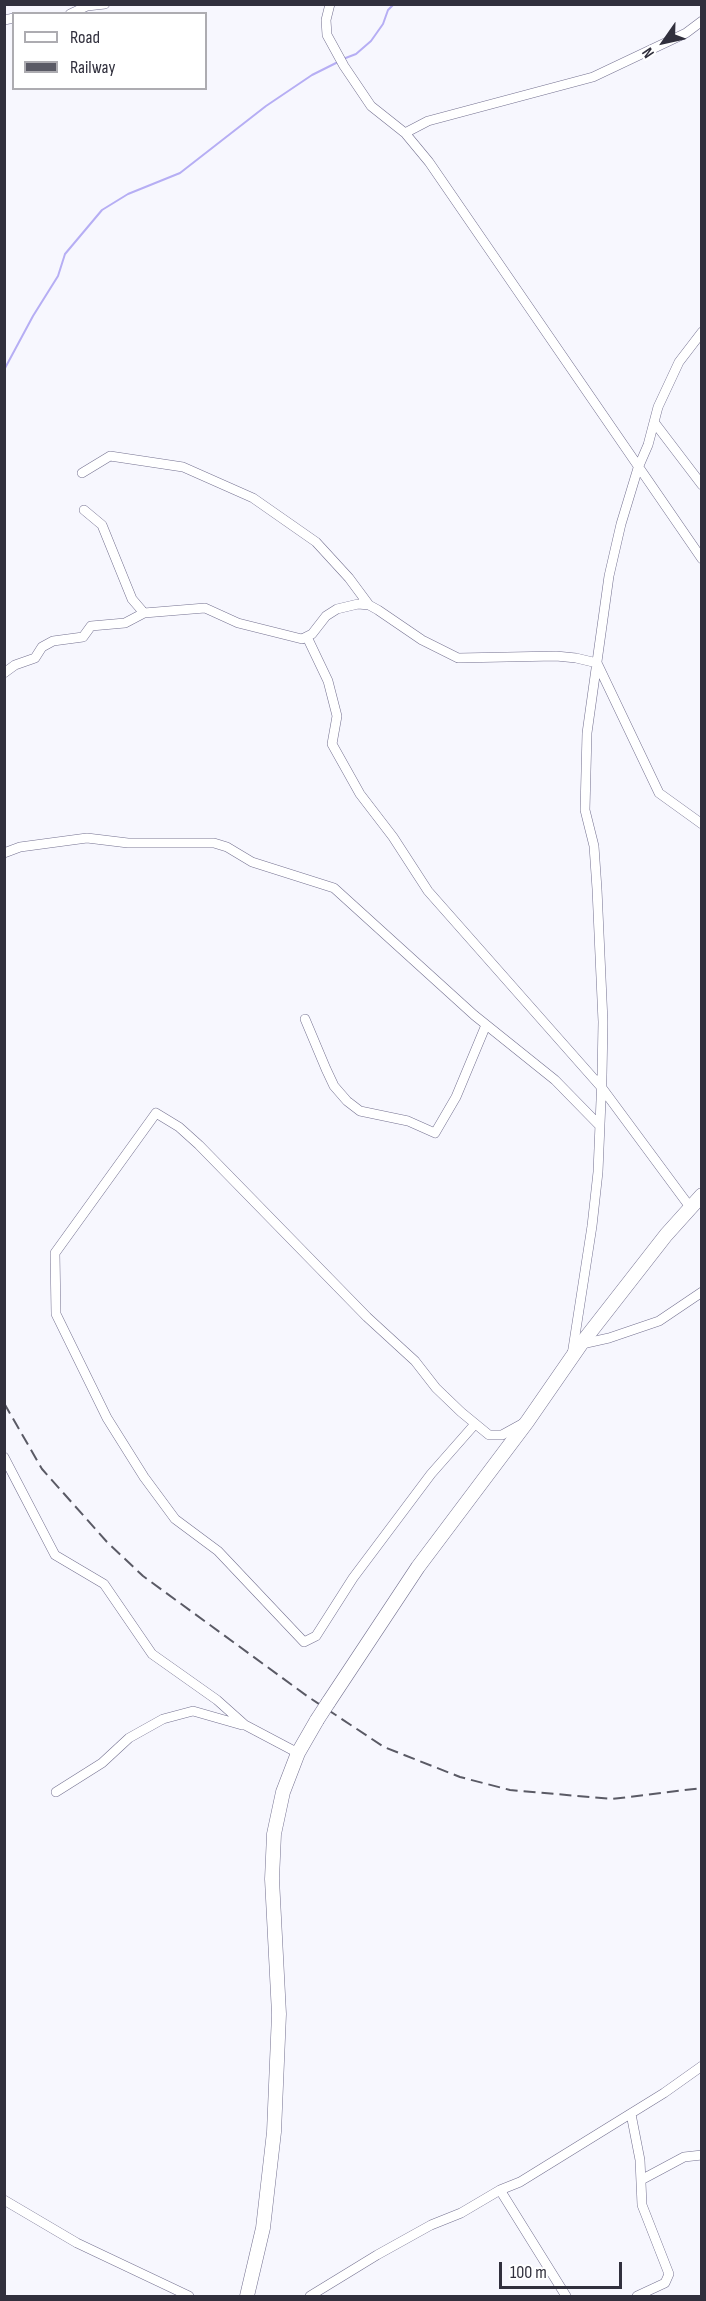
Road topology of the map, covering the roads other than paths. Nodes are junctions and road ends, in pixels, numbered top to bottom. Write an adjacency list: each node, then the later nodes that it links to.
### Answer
1 (105, 4): 3 (street)
2 (330, 4): 5 (street)
3 (74, 12)
4 (702, 21): 5 (street)
5 (405, 133): 8 (street)
6 (702, 332): 7 (street)
7 (654, 422): 8 (street); 10 (street)
8 (638, 468): 12 (street); 16 (street)
9 (82, 473): 13 (street)
10 (702, 485)
11 (84, 510): 14 (street)
12 (702, 559)
13 (369, 605): 15 (street); 16 (street)
14 (144, 613): 15 (street); 17 (street)
15 (307, 637): 22 (street)
16 (597, 663): 18 (street); 22 (street)
17 (4, 674)
18 (702, 825)
19 (4, 853): 21 (street)
20 (305, 1018): 21 (street)
21 (486, 1025): 23 (street)
22 (602, 1088): 23 (street); 25 (street)
23 (600, 1126): 28 (street)
24 (702, 1195): 25 (main road)
25 (690, 1207): 27 (main road)
26 (702, 1292): 27 (street)
27 (581, 1344): 28 (main road)
28 (571, 1358): 29 (main road)
29 (527, 1422): 30 (street); 33 (main road, bridge)
30 (475, 1424): 30 (street)
31 (4, 1457): 32 (street)
32 (245, 1725): 33 (street); 34 (street)
33 (298, 1753): 42 (main road)
34 (56, 1792)
35 (702, 2066): 36 (street)
36 (631, 2114): 38 (street); 39 (street)
37 (702, 2155): 38 (street)
38 (641, 2180): 45 (street)
39 (500, 2190): 43 (street); 44 (street)
40 (4, 2200): 41 (street)
41 (189, 2296)
42 (247, 2296)
43 (310, 2296)
44 (566, 2296)
45 (637, 2296)

